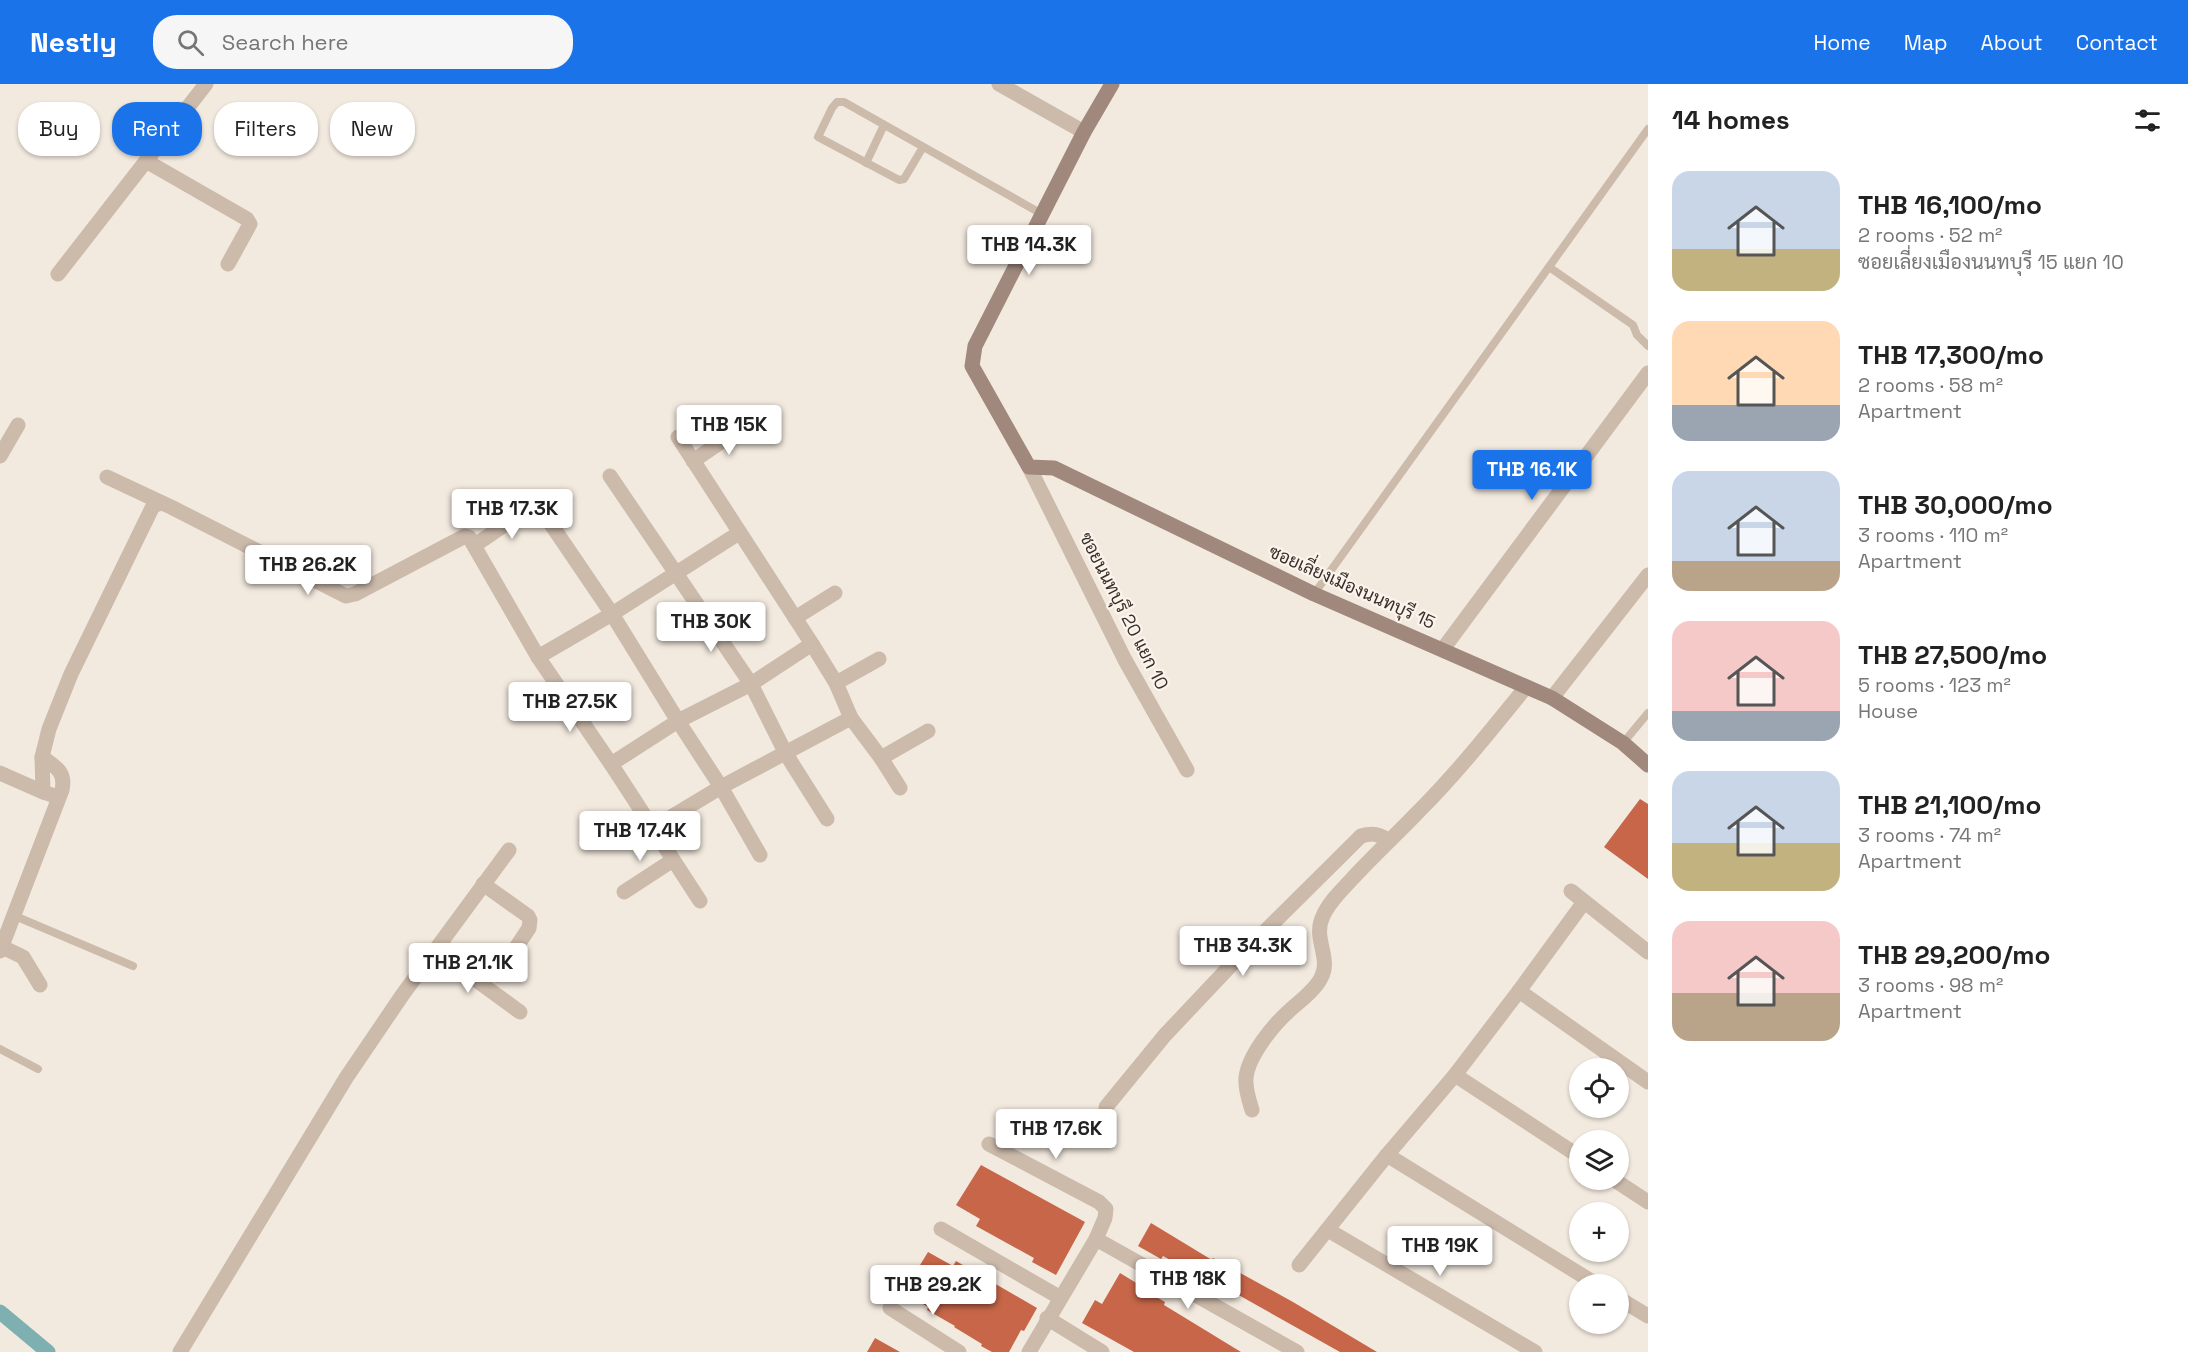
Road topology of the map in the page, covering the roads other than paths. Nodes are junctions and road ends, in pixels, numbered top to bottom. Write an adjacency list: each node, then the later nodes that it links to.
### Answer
1 (206, 84): 8 (street)
2 (999, 84): 6 (street)
3 (1112, 84): 6 (street)
4 (884, 125): 7 (lane); 9 (lane); 9 (lane)
5 (1648, 129): 12 (lane)
6 (1084, 132): 10 (street)
7 (923, 147): 9 (lane); 10 (lane)
8 (146, 162): 11 (street); 13 (street)
9 (866, 162)
10 (1042, 214): 21 (street)
11 (228, 264)
12 (1549, 267): 14 (lane); 30 (lane)
13 (58, 274)
14 (1648, 346)
15 (1648, 373): 34 (street)
16 (747, 423): 20 (street)
17 (18, 425): 19 (street)
18 (678, 437): 20 (street)
19 (0, 456)
20 (693, 461): 25 (street)
21 (1029, 467): 30 (street, ซอยเลี่ยงเมืองนนทบุรี 15); 51 (street, ซอยนนทบุรี 20 แยก 10)
22 (610, 476): 27 (street)
23 (107, 477): 24 (street)
24 (160, 503): 26 (street); 47 (street)
25 (739, 532): 27 (street); 32 (street)
26 (475, 545): 31 (street); 35 (street)
27 (677, 572): 31 (street); 38 (street)
28 (1648, 574): 40 (street)
29 (835, 593): 32 (street)
30 (1314, 594): 34 (street, ซอยเลี่ยงเมืองนนทบุรี 15)
31 (612, 614): 35 (street); 43 (street)
32 (795, 618): 33 (street)
33 (812, 644): 37 (street); 38 (street)
34 (1443, 649): 39 (street, ซอยเลี่ยงเมืองนนทบุรี 15)
35 (538, 657): 49 (street)
36 (879, 659): 37 (street)
37 (836, 683): 42 (street)
38 (751, 684): 43 (street); 46 (street)
39 (1526, 687): 40 (street, ซอยเลี่ยงเมืองนนทบุรี 15); 59 (street)
40 (1552, 698): 45 (street, ซอยเลี่ยงเมืองนนทบุรี 15)
41 (1648, 714): 45 (lane)
42 (851, 718): 46 (street); 48 (street)
43 (678, 721): 49 (street); 53 (street)
44 (928, 731): 48 (street)
45 (1623, 744): 50 (street, ซอยเลี่ยงเมืองนนทบุรี 15)
46 (786, 754): 53 (street); 57 (street)
47 (42, 758): 55 (street); 56 (street)
48 (881, 758): 54 (street)
49 (611, 764): 58 (street)
50 (1648, 765)
51 (1187, 770)
52 (0, 773): 55 (street)
53 (722, 787): 58 (street); 61 (street)
54 (900, 788)
55 (43, 792): 56 (street)
56 (58, 797): 68 (street)
57 (827, 819)
58 (653, 828): 62 (street)
59 (1387, 840): 81 (street); 82 (street)
60 (509, 850): 63 (street)
61 (760, 855)
62 (673, 860): 65 (street); 66 (street)
63 (483, 884): 70 (street); 73 (street)
64 (1571, 891): 67 (street)
65 (624, 892)
66 (700, 902)
67 (1584, 902): 71 (street); 75 (street)
68 (15, 916): 69 (street); 72 (lane)
69 (1, 949): 74 (street)
70 (435, 950): 76 (street); 99 (street)
71 (1648, 952)
72 (133, 966)
73 (498, 975)
74 (40, 985)
75 (1519, 991): 79 (street); 80 (street)
76 (520, 1011)
77 (0, 1049): 78 (lane)
78 (38, 1069)
79 (1455, 1075): 84 (street); 85 (street)
80 (1648, 1082)
81 (1106, 1107)
82 (1252, 1110)
83 (990, 1144): 90 (street)
84 (1569, 1150)
85 (1387, 1155): 89 (street); 92 (street)
86 (1629, 1190): 87 (street)
87 (1648, 1202)
88 (941, 1229): 93 (street)
89 (1328, 1230): 91 (street); 103 (street)
90 (1096, 1239): 93 (street); 98 (street)
91 (1299, 1265)
92 (1580, 1274)
93 (1059, 1297): 97 (street)
94 (1629, 1305): 96 (street)
95 (890, 1308): 100 (street)
96 (1648, 1316)
97 (1047, 1318): 101 (street); 102 (street)
98 (1293, 1351)
99 (180, 1352)
100 (959, 1352)
101 (1029, 1352)
102 (1102, 1352)
103 (1535, 1352)

